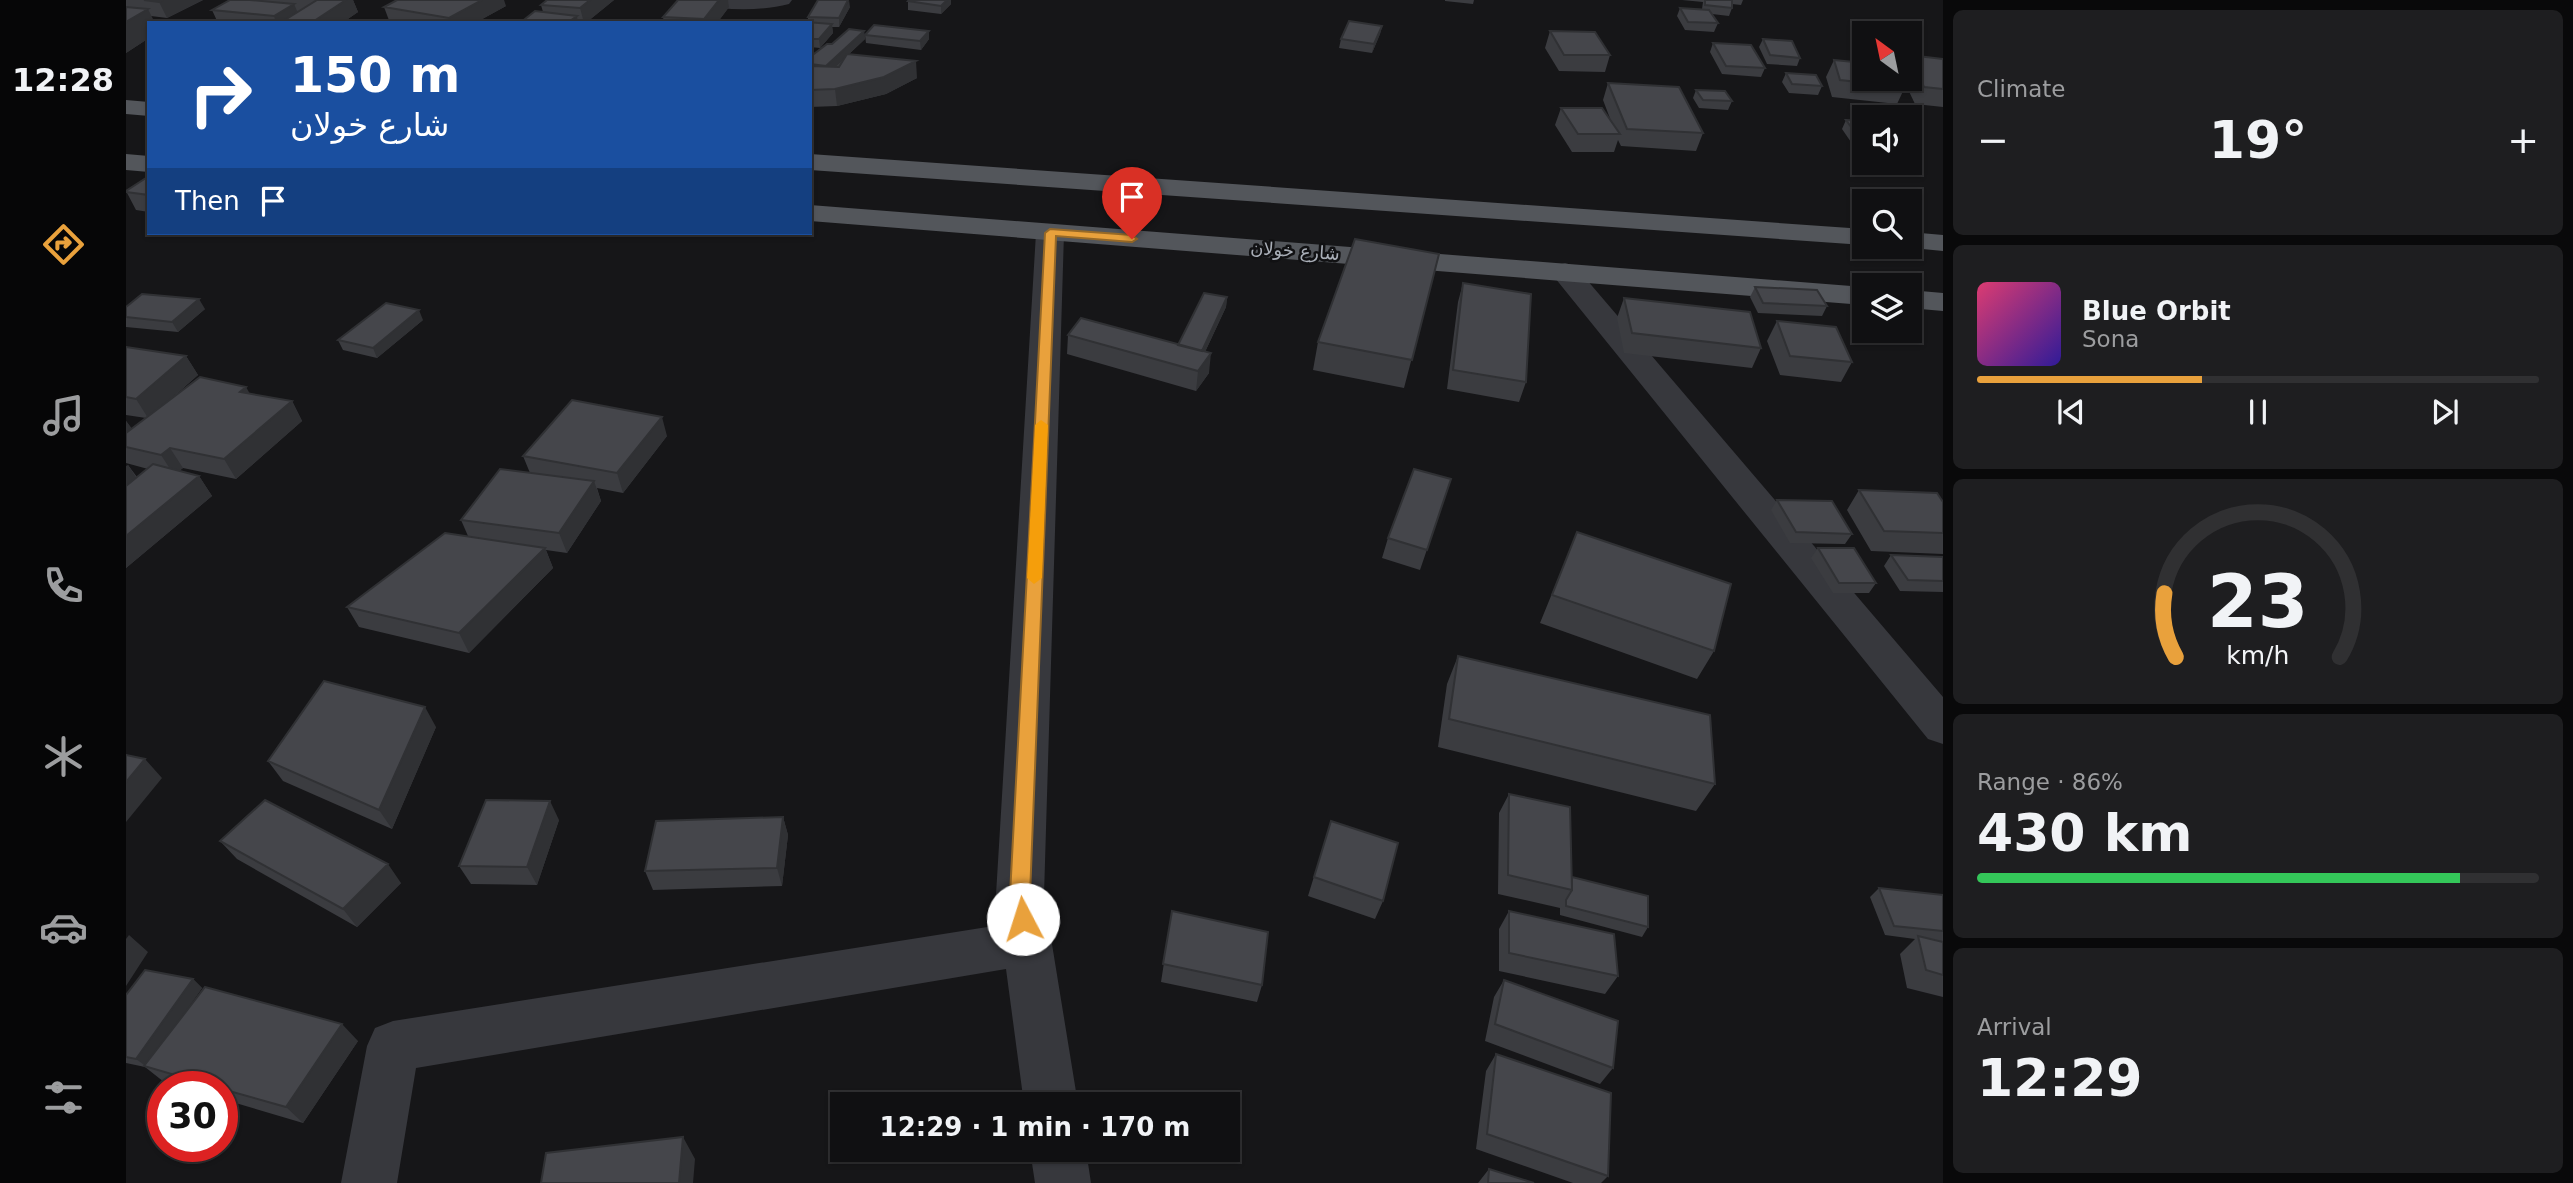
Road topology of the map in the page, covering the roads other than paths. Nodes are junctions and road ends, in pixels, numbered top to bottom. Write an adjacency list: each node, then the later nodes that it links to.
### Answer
1 (705, 0): 2 (street)
2 (782, 0)
3 (126, 107): 4 (main road)
4 (147, 109)
5 (126, 162): 7 (main road)
6 (812, 162): 10 (main road)
7 (147, 164)
8 (812, 213): 9 (main road, شارع خولان)
9 (1050, 233): 13 (main road, شارع خولان); 18 (street)
10 (1852, 236)
11 (1922, 241): 12 (main road)
12 (1943, 243)
13 (1565, 272): 14 (main road, شارع خولان); 17 (street)
14 (1852, 295)
15 (1922, 300): 16 (main road)
16 (1943, 302)
17 (1943, 727)
18 (1027, 943): 19 (street); 21 (street)
19 (1049, 1092)
20 (1060, 1162): 22 (street)
21 (369, 1183)
22 (1063, 1183)

